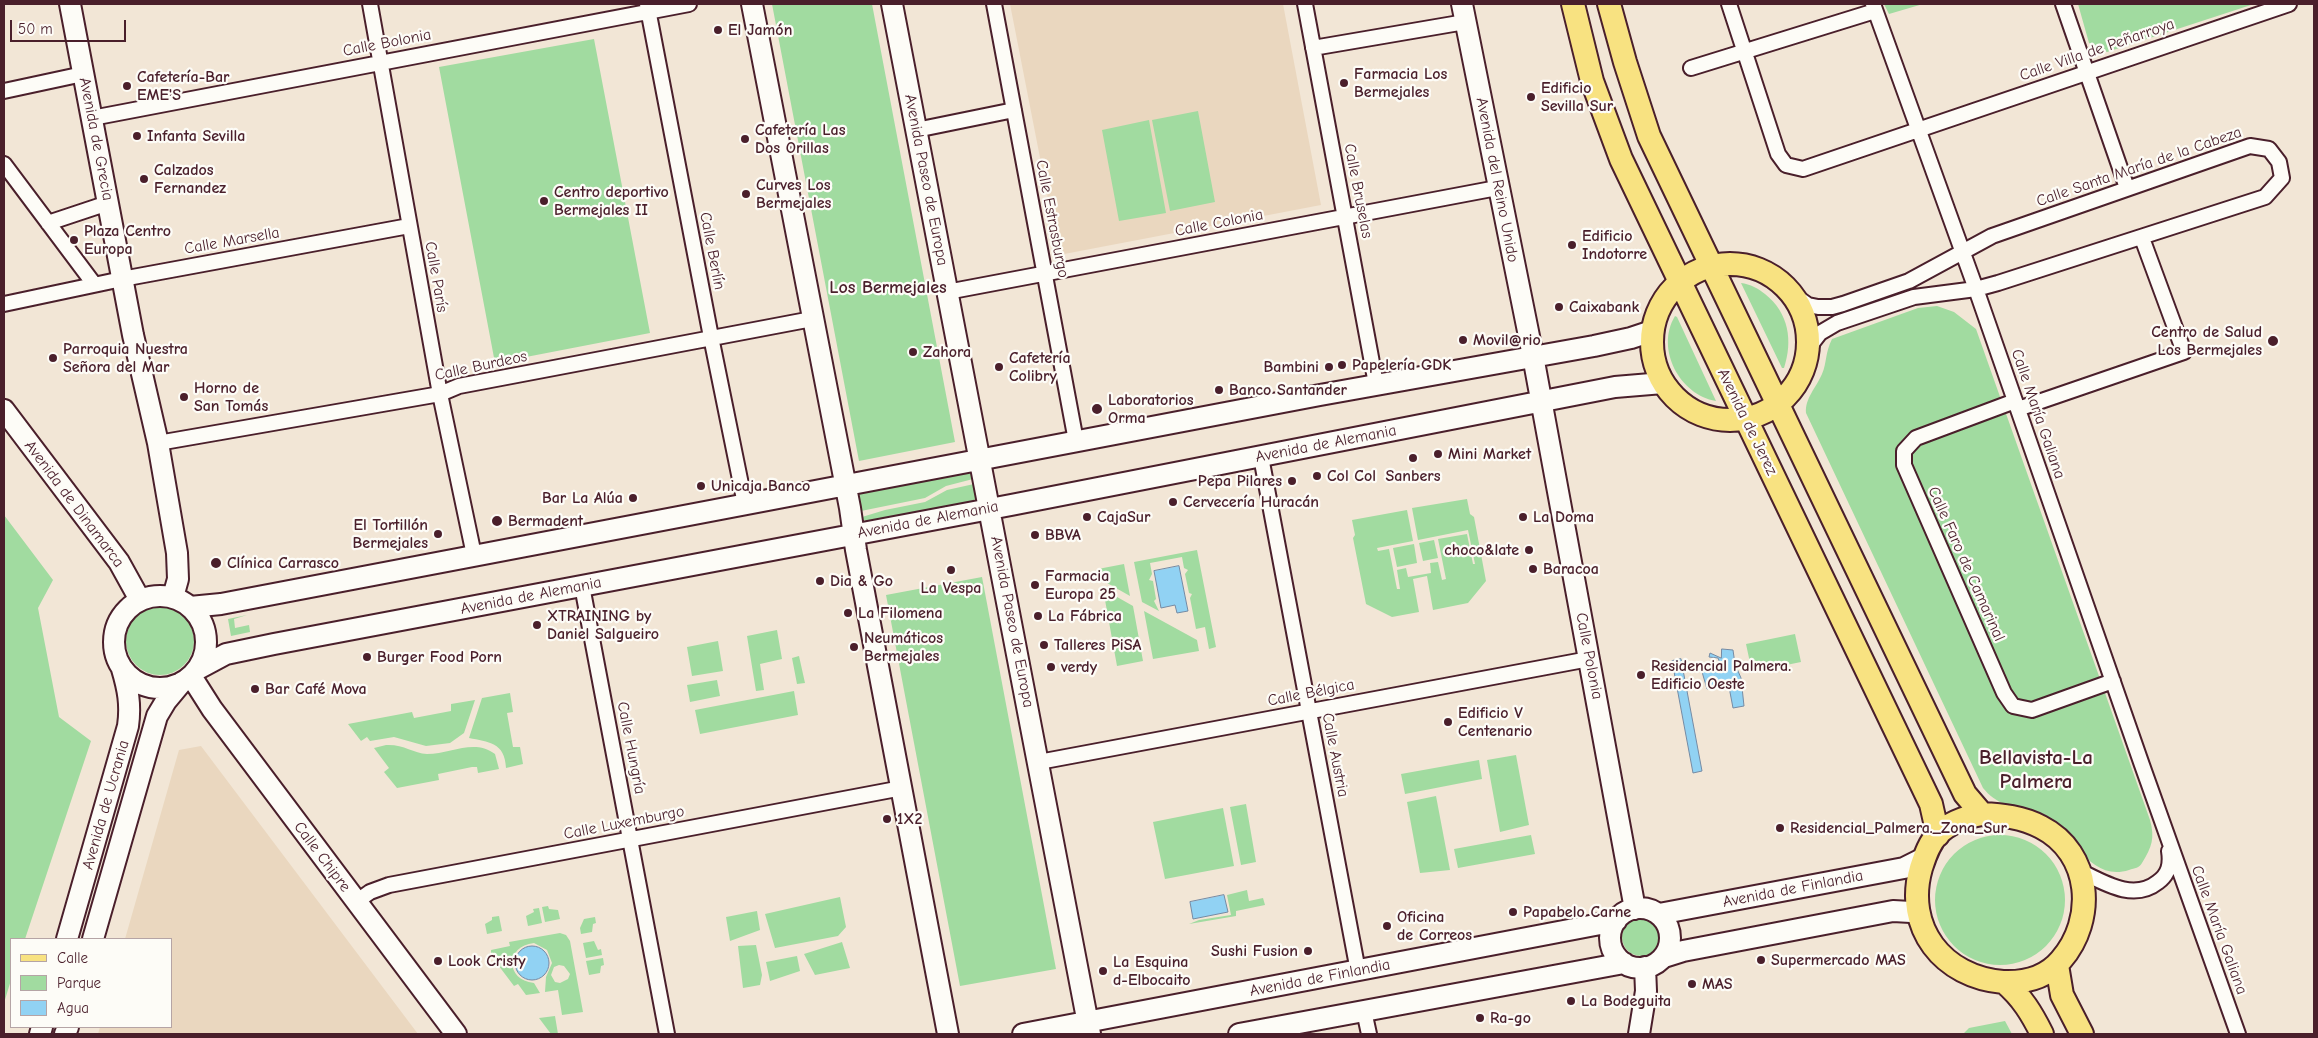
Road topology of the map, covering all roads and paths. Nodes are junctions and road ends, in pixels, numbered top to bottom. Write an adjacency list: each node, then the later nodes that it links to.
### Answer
1 (70, 4): 21 (main road, Avenida de Grecia)
2 (370, 4): 18 (street, Calle París)
3 (689, 4): 13 (street, Calle Bolonia)
4 (752, 4): 45 (main road)
5 (892, 4): 25 (main road, Avenida Paseo de Europa)
6 (994, 4): 23 (street, Calle Estrasburgo)
7 (1305, 4): 16 (street, Calle Bruselas)
8 (1573, 4): 39 (main road, Avenida de Jerez)
9 (1609, 4): 36 (main road)
10 (1729, 4): 17 (street)
11 (2062, 4): 20 (street)
12 (2289, 4): 20 (street, Calle Villa de Peñarroya)
13 (648, 7): 18 (street, Calle Bolonia); 47 (street, Calle Berlín)
14 (1874, 7): 17 (street); 26 (street, Calle María Galiana)
15 (1463, 13): 16 (street); 28 (main road, Avenida del Reino Unido)
16 (1313, 48): 31 (street, Calle Bruselas)
17 (1744, 51): 19 (street); 26 (street, Calle Villa de Peñarroya)
18 (381, 62): 24 (street, Calle Bolonia); 33 (street, Calle París)
19 (1691, 68)
20 (2087, 72): 26 (street, Calle Villa de Peñarroya); 29 (street)
21 (83, 74): 22 (street); 24 (main road, Avenida de Grecia)
22 (4, 91)
23 (1014, 110): 25 (street); 37 (street, Calle Estrasburgo)
24 (92, 118): 30 (main road, Avenida de Grecia)
25 (916, 130): 42 (main road, Avenida Paseo de Europa)
26 (1917, 130): 35 (street, Calle María Galiana)
27 (4, 164): 32 (street)
28 (1497, 188): 31 (street, Calle Colonia); 48 (main road, Avenida del Reino Unido)
29 (2127, 188): 34 (street, Calle Santa María de la Cabeza); 35 (street, Calle Santa María de la Cabeza)
30 (108, 203): 32 (street); 38 (main road, Avenida de Grecia)
31 (1345, 217): 37 (street, Calle Colonia); 51 (street, Calle Bruselas)
32 (48, 223): 40 (street)
33 (409, 226): 38 (street, Calle Marsella); 52 (street, Calle París)
34 (2142, 238): 41 (street, Calle Santa María de la Cabeza); 55 (street)
35 (1963, 251): 41 (street, Calle María Galiana); 43 (street, Calle Santa María de la Cabeza)
36 (1711, 266): 39 (main road); 43 (main road); 54 (main road)
37 (1044, 274): 42 (street, Calle Colonia); 58 (street, Calle Estrasburgo)
38 (122, 279): 40 (street, Calle Marsella); 59 (main road, Avenida de Grecia)
39 (1680, 281): 46 (main road); 57 (main road, Avenida de Jerez)
40 (94, 284): 44 (street, Calle Marsella)
41 (1976, 288): 49 (street, Calle Santa María de la Cabeza); 55 (street, Calle María Galiana)
42 (947, 292): 61 (main road, Avenida Paseo de Europa)
43 (1791, 293): 49 (main road)
44 (4, 304)
45 (812, 319): 47 (street, Calle Burdeos); 62 (main road)
46 (1652, 332): 48 (main road); 50 (main road)
47 (711, 337): 52 (street, Calle Burdeos); 63 (street, Calle Berlín)
48 (1532, 356): 51 (main road); 53 (main road, Avenida del Reino Unido)
49 (1807, 357): 54 (main road)
50 (1663, 383): 53 (main road, Avenida de Alemania); 57 (main road)
51 (1376, 384): 58 (main road)
52 (440, 394): 59 (street, Calle Burdeos); 66 (street, Calle París)
53 (1540, 403): 60 (main road, Avenida de Alemania); 70 (main road, Calle Polonia)
54 (1777, 404): 57 (main road); 77 (main road)
55 (2017, 405): 73 (street, Calle María Galiana); 73 (street, Calle Faro de Camarinal)
56 (4, 410): 68 (main road, Avenida de Dinamarca)
57 (1745, 418): 78 (main road, Avenida de Jerez)
58 (1076, 441): 61 (main road)
59 (158, 443): 69 (main road, Avenida de Grecia)
60 (1261, 457): 64 (main road, Avenida de Alemania); 74 (street, Calle Austria)
61 (979, 459): 62 (main road); 64 (main road, Avenida Paseo de Europa)
62 (845, 485): 63 (main road); 65 (main road)
63 (745, 504): 66 (main road)
64 (991, 509): 65 (main road, Avenida de Alemania); 75 (main road, Avenida Paseo de Europa)
65 (854, 534): 67 (main road, Avenida de Alemania); 76 (main road)
66 (474, 555): 69 (main road)
67 (582, 586): 72 (main road, Avenida de Alemania); 80 (street, Calle Hungría)
68 (140, 600): 69 (main road); 71 (main road)
69 (181, 602): 72 (main road)
70 (1589, 659): 74 (street, Calle Bélgica); 84 (main road, Calle Polonia)
71 (122, 669): 72 (main road); 88 (main road, Avenida de Ucrania)
72 (190, 676): 83 (main road, Calle Chipre); 89 (main road, Avenida de Ucrania)
73 (2113, 681): 79 (street, Calle María Galiana)
74 (1309, 711): 75 (street, Calle Bélgica); 94 (street, Calle Austria)
75 (1039, 762): 97 (main road, Avenida Paseo de Europa)
76 (902, 788): 80 (street, Calle Luxemburgo); 100 (main road)
77 (1982, 814): 78 (main road); 82 (main road)
78 (1938, 834): 81 (main road)
79 (2167, 838): 82 (street, Calle María Galiana); 107 (street, Calle María Galiana)
80 (630, 839): 83 (street, Calle Luxemburgo); 99 (street, Calle Hungría)
81 (1924, 858): 85 (main road, Avenida de Finlandia); 86 (main road)
82 (2078, 870): 92 (main road)
83 (356, 902): 98 (main road, Calle Chipre)
84 (1635, 909): 85 (main road); 87 (main road)
85 (1658, 914): 90 (main road)
86 (1919, 915): 90 (main road); 95 (main road)
87 (1616, 921): 91 (main road); 94 (main road, Avenida de Finlandia)
88 (67, 938)
89 (93, 938)
90 (1664, 957): 93 (main road)
91 (1624, 963): 93 (main road); 96 (main road)
92 (2057, 965): 95 (main road); 106 (main road)
93 (1645, 967): 104 (main road)
94 (1358, 971): 97 (main road, Avenida de Finlandia)
95 (2004, 982): 105 (main road)
96 (1364, 1010): 102 (main road); 103 (street)
97 (1089, 1028): 101 (main road, Avenida de Finlandia)
98 (456, 1034)
99 (667, 1034)
100 (948, 1034)
101 (1023, 1034)
102 (1239, 1034)
103 (1369, 1034)
104 (1639, 1034)
105 (2042, 1034)
106 (2082, 1034)
107 (2238, 1034)

